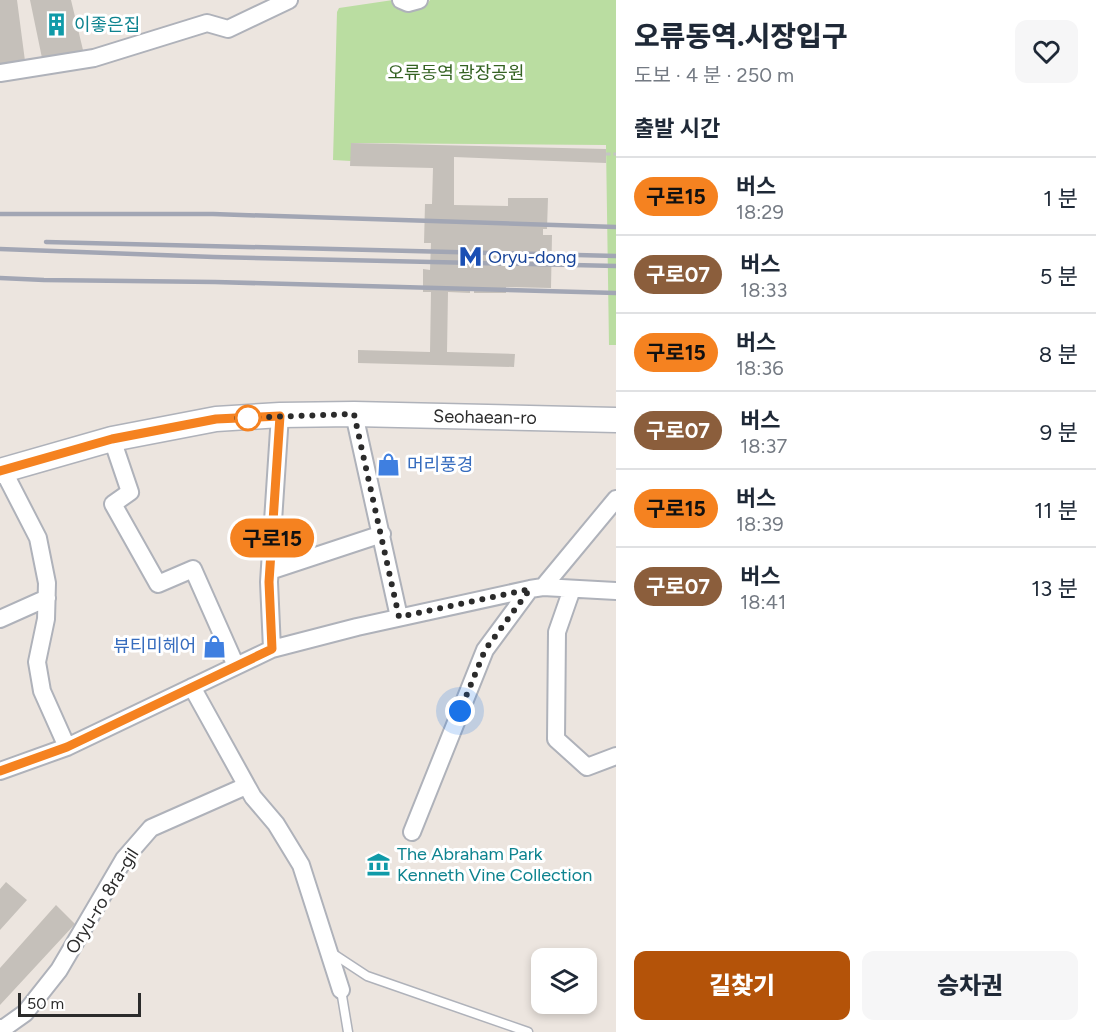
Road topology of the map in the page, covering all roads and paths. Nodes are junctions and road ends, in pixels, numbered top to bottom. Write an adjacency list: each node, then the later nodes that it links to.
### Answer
1 (289, 0): 4 (street)
2 (401, 0): 3 (street)
3 (419, 0)
4 (0, 73)
5 (606, 154): 6 (path)
6 (616, 154)
7 (354, 414): 8 (main road, Seohaean-ro); 9 (main road, Seohaean-ro); 13 (street)
8 (280, 416): 10 (main road, Seohaean-ro); 14 (street)
9 (616, 420)
10 (112, 439): 11 (main road, Seohaean-ro); 22 (street)
11 (1, 471): 18 (street)
12 (616, 499): 15 (street)
13 (382, 534): 14 (street); 19 (street)
14 (270, 571): 21 (street)
15 (537, 588): 16 (street); 19 (street); 28 (street)
16 (572, 589): 17 (street); 25 (street)
17 (616, 591)
18 (47, 598): 20 (street); 24 (street)
19 (399, 617): 21 (street)
20 (0, 619)
21 (272, 649): 22 (street)
22 (236, 666): 23 (street)
23 (192, 687): 24 (street); 27 (street)
24 (67, 747): 26 (street)
25 (616, 756)
26 (0, 771)
27 (246, 786): 29 (street); 31 (street, Oryu-ro 8ra-gil)
28 (412, 832)
29 (329, 951): 30 (street); 33 (lane)
30 (341, 990): 32 (lane)
31 (3, 1029)
32 (348, 1032)
33 (528, 1032)

